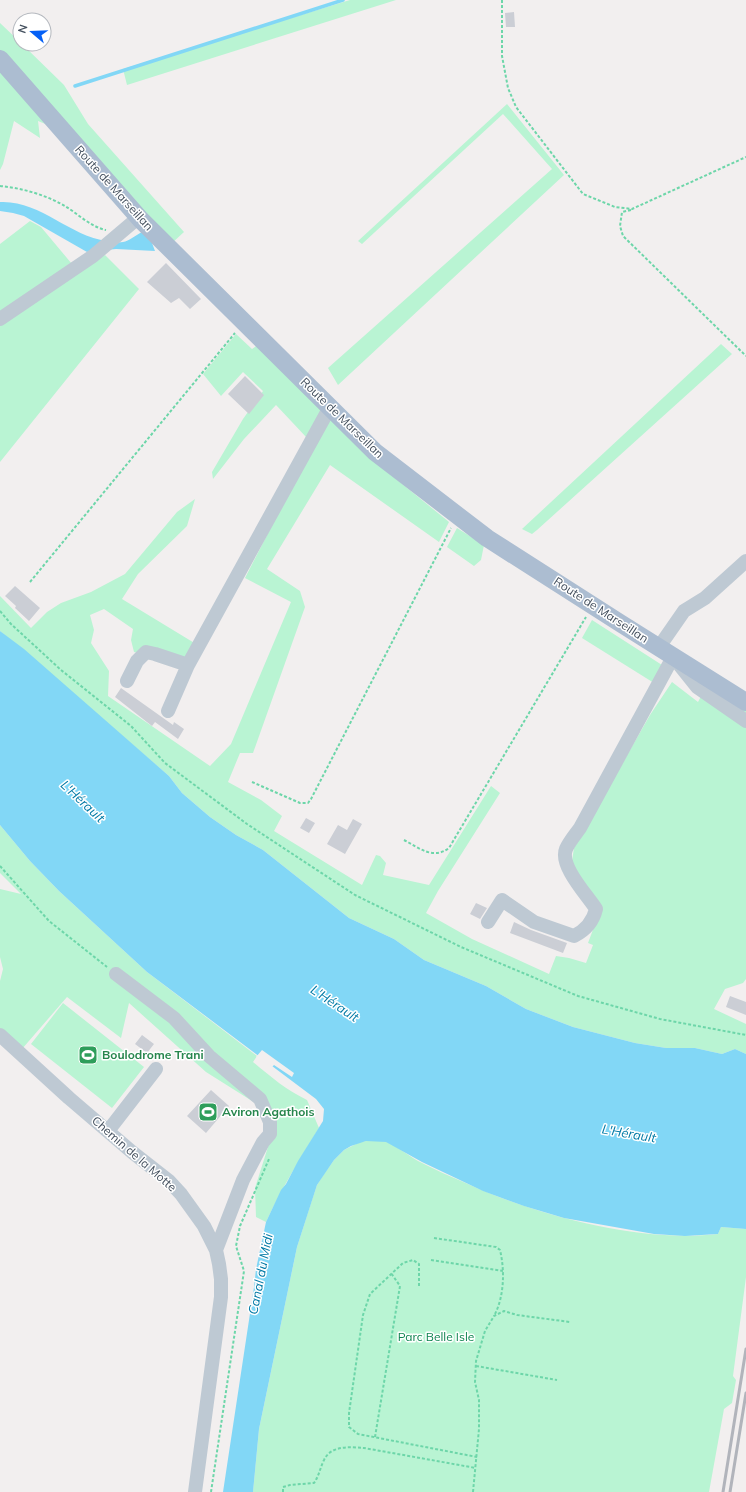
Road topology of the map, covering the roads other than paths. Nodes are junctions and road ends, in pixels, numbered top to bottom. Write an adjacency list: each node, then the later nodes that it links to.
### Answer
1 (0, 59): 2 (main road, Route de Marseillan)
2 (139, 217): 3 (street); 4 (main road, Route de Marseillan)
3 (0, 319)
4 (330, 407): 6 (main road, Route de Marseillan); 7 (street)
5 (746, 561): 6 (street)
6 (666, 652): 9 (main road, Route de Marseillan); 11 (street); 12 (street)
7 (188, 665): 8 (street); 10 (street)
8 (127, 681)
9 (746, 702)
10 (168, 711)
11 (746, 721)
12 (488, 922)
13 (116, 974): 17 (street)
14 (0, 1035): 16 (street, Chemin de la Motte)
15 (156, 1069): 16 (street)
16 (108, 1131): 17 (street, Chemin de la Motte)
17 (216, 1250): 18 (street, Chemin de la Motte)
18 (195, 1492)

